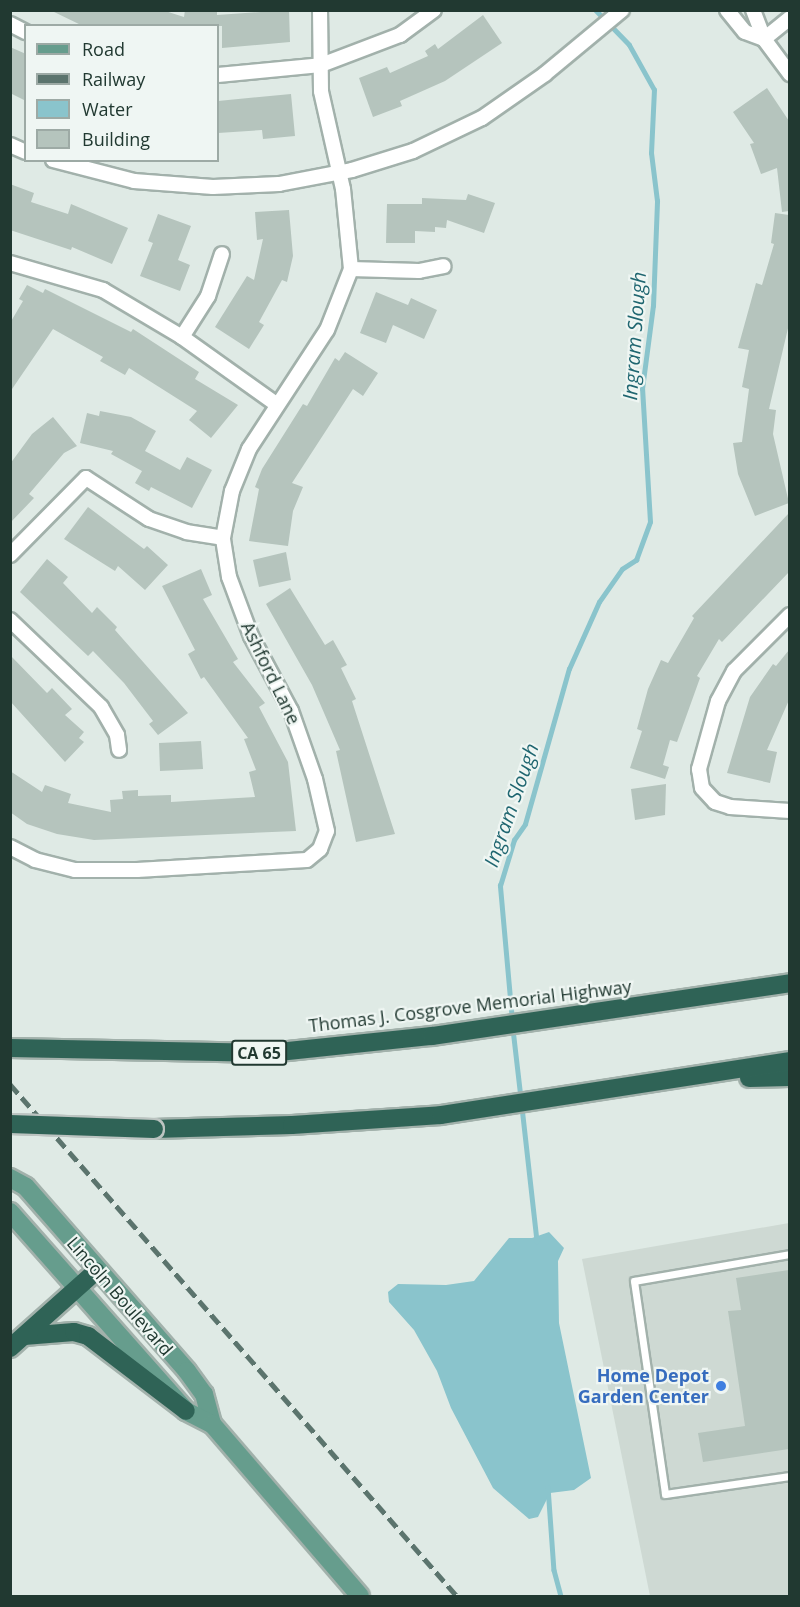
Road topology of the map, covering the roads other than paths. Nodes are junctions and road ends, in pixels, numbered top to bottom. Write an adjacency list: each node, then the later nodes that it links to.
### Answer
1 (320, 10): 10 (street, Ashford Lane)
2 (434, 10): 10 (street)
3 (622, 10): 16 (street)
4 (727, 10): 9 (street)
5 (753, 10): 9 (street)
6 (789, 18): 9 (street)
7 (10, 24): 8 (street)
8 (24, 31)
9 (764, 39): 11 (street)
10 (321, 65): 12 (street); 16 (street, Ashford Lane)
11 (789, 74)
12 (219, 75)
13 (10, 145): 14 (street)
14 (24, 151)
15 (61, 162): 16 (street)
16 (339, 173): 20 (street, Ashford Lane)
17 (222, 254): 21 (street)
18 (10, 263): 21 (street)
19 (444, 266): 20 (street)
20 (351, 269): 22 (street, Ashford Lane)
21 (182, 337): 22 (street)
22 (276, 404): 23 (street, Ashford Lane)
23 (223, 538): 24 (street); 29 (street, Ashford Lane)
24 (10, 555)
25 (789, 615): 28 (street)
26 (10, 620): 27 (street)
27 (119, 750)
28 (789, 811)
29 (10, 847)
30 (789, 983): 31 (highway, Thomas J. Cosgrove Memorial Highway / CA 65)
31 (10, 1048)
32 (789, 1061): 34 (highway)
33 (789, 1077): 34 (highway)
34 (684, 1080): 35 (highway, bridge)
35 (10, 1124)
36 (10, 1178): 39 (main road, Lincoln Boulevard)
37 (10, 1212): 40 (main road, Lincoln Boulevard)
38 (789, 1254): 45 (lane)
39 (96, 1271): 40 (highway); 44 (main road, Lincoln Boulevard)
40 (77, 1287): 41 (highway); 43 (main road, Lincoln Boulevard)
41 (24, 1336): 42 (highway); 43 (highway)
42 (10, 1348)
43 (186, 1411): 44 (main road, Lincoln Boulevard)
44 (212, 1424): 46 (main road, Lincoln Boulevard)
45 (789, 1476)
46 (360, 1596)

